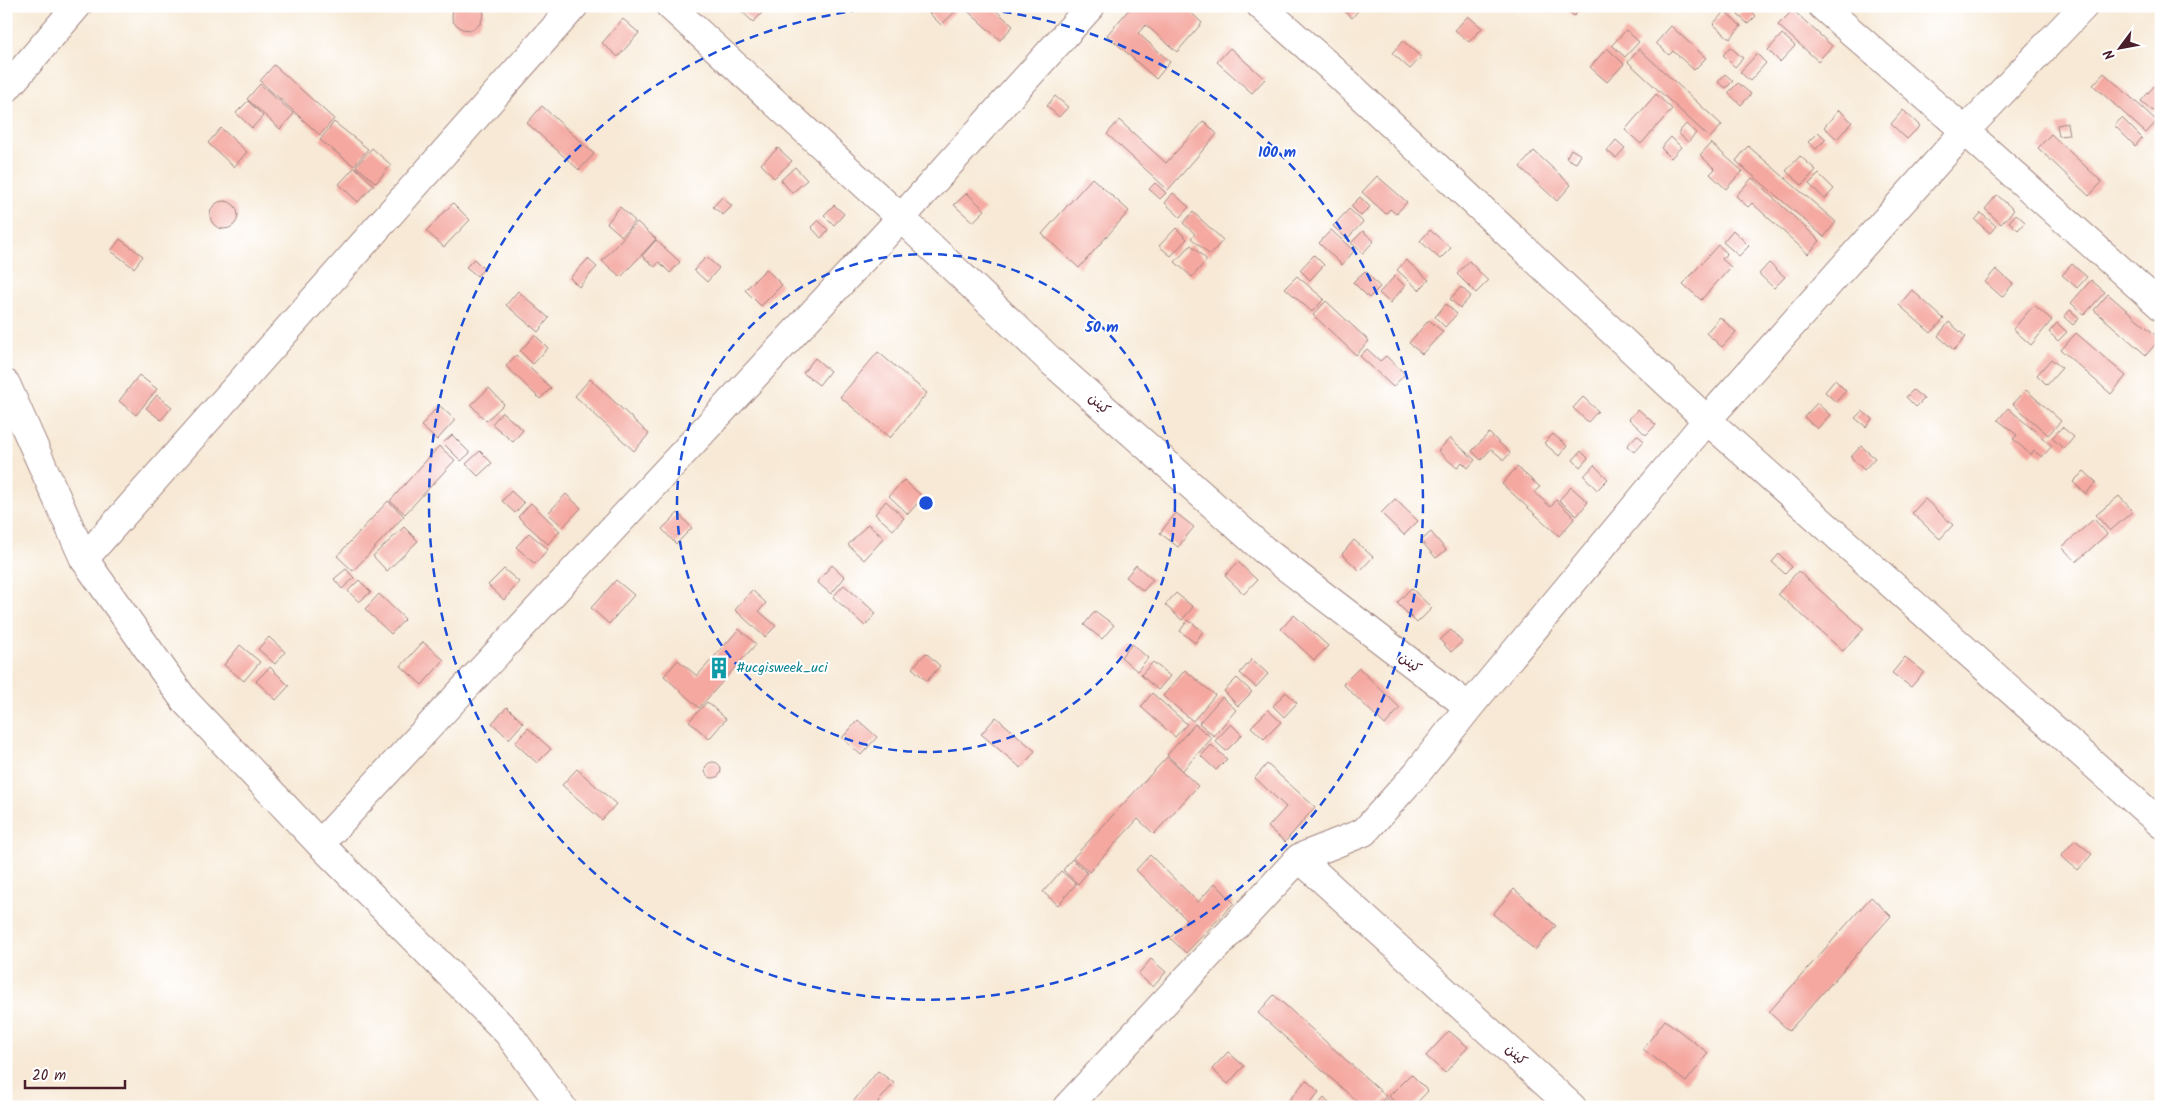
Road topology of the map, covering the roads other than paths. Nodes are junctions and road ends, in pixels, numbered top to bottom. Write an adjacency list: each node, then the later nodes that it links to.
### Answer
1 (77, 6): 8 (street)
2 (574, 6): 14 (street)
3 (670, 6): 10 (street, كينن)
4 (1091, 6): 10 (street)
5 (1261, 6): 13 (street)
6 (1822, 6): 9 (street)
7 (2084, 6): 9 (street)
8 (6, 89)
9 (1965, 131): 11 (street); 13 (street)
10 (901, 218): 15 (street, كينن); 17 (street)
11 (2161, 306)
12 (6, 384): 14 (street)
13 (1707, 420): 15 (street); 16 (street)
14 (84, 559): 17 (street)
15 (1469, 708): 18 (street)
16 (2161, 824)
17 (320, 844): 19 (street)
18 (1299, 858): 20 (street); 21 (street, كينن)
19 (562, 1107)
20 (1067, 1107)
21 (1572, 1107)

